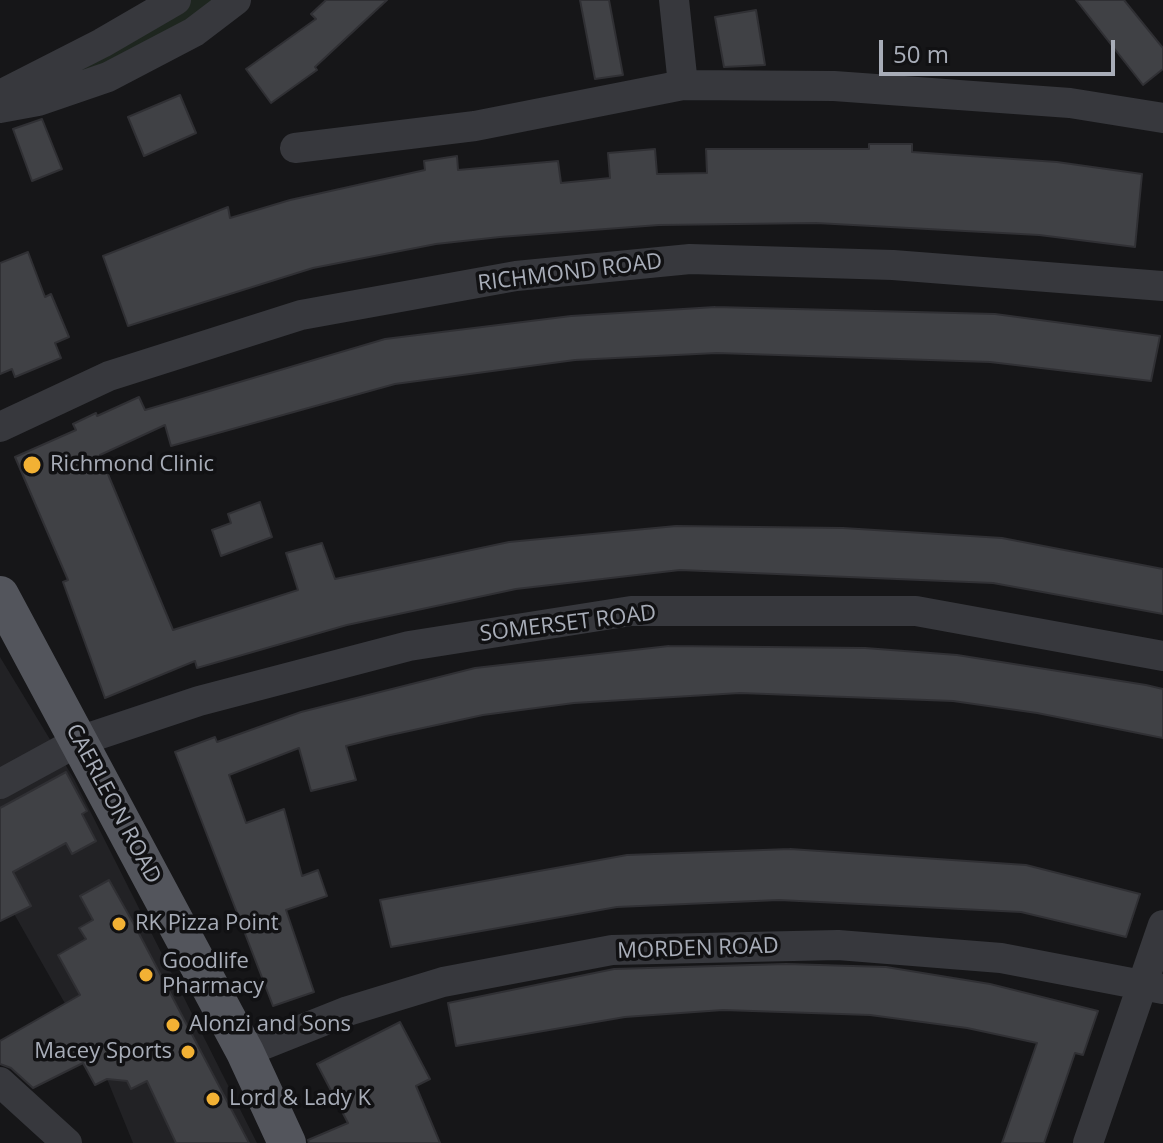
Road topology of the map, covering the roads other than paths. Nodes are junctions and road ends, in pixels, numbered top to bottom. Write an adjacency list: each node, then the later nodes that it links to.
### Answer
1 (176, 0): 5 (street)
2 (236, 0): 6 (street)
3 (674, 0): 4 (street)
4 (683, 85): 7 (street); 8 (street)
5 (0, 95)
6 (0, 108)
7 (1163, 118)
8 (295, 148)
9 (1163, 286): 10 (street, RICHMOND ROAD)
10 (0, 427)
11 (0, 595): 13 (main road, CAERLEON ROAD)
12 (1163, 656): 13 (street, SOMERSET ROAD)
13 (79, 741): 14 (street, SOMERSET ROAD); 17 (main road, CAERLEON ROAD)
14 (0, 784)
15 (1163, 925): 16 (street)
16 (1153, 985): 17 (street, MORDEN ROAD); 21 (street)
17 (245, 1052): 20 (main road, CAERLEON ROAD)
18 (0, 1082): 19 (street)
19 (67, 1143)
20 (287, 1143)
21 (1088, 1143)

